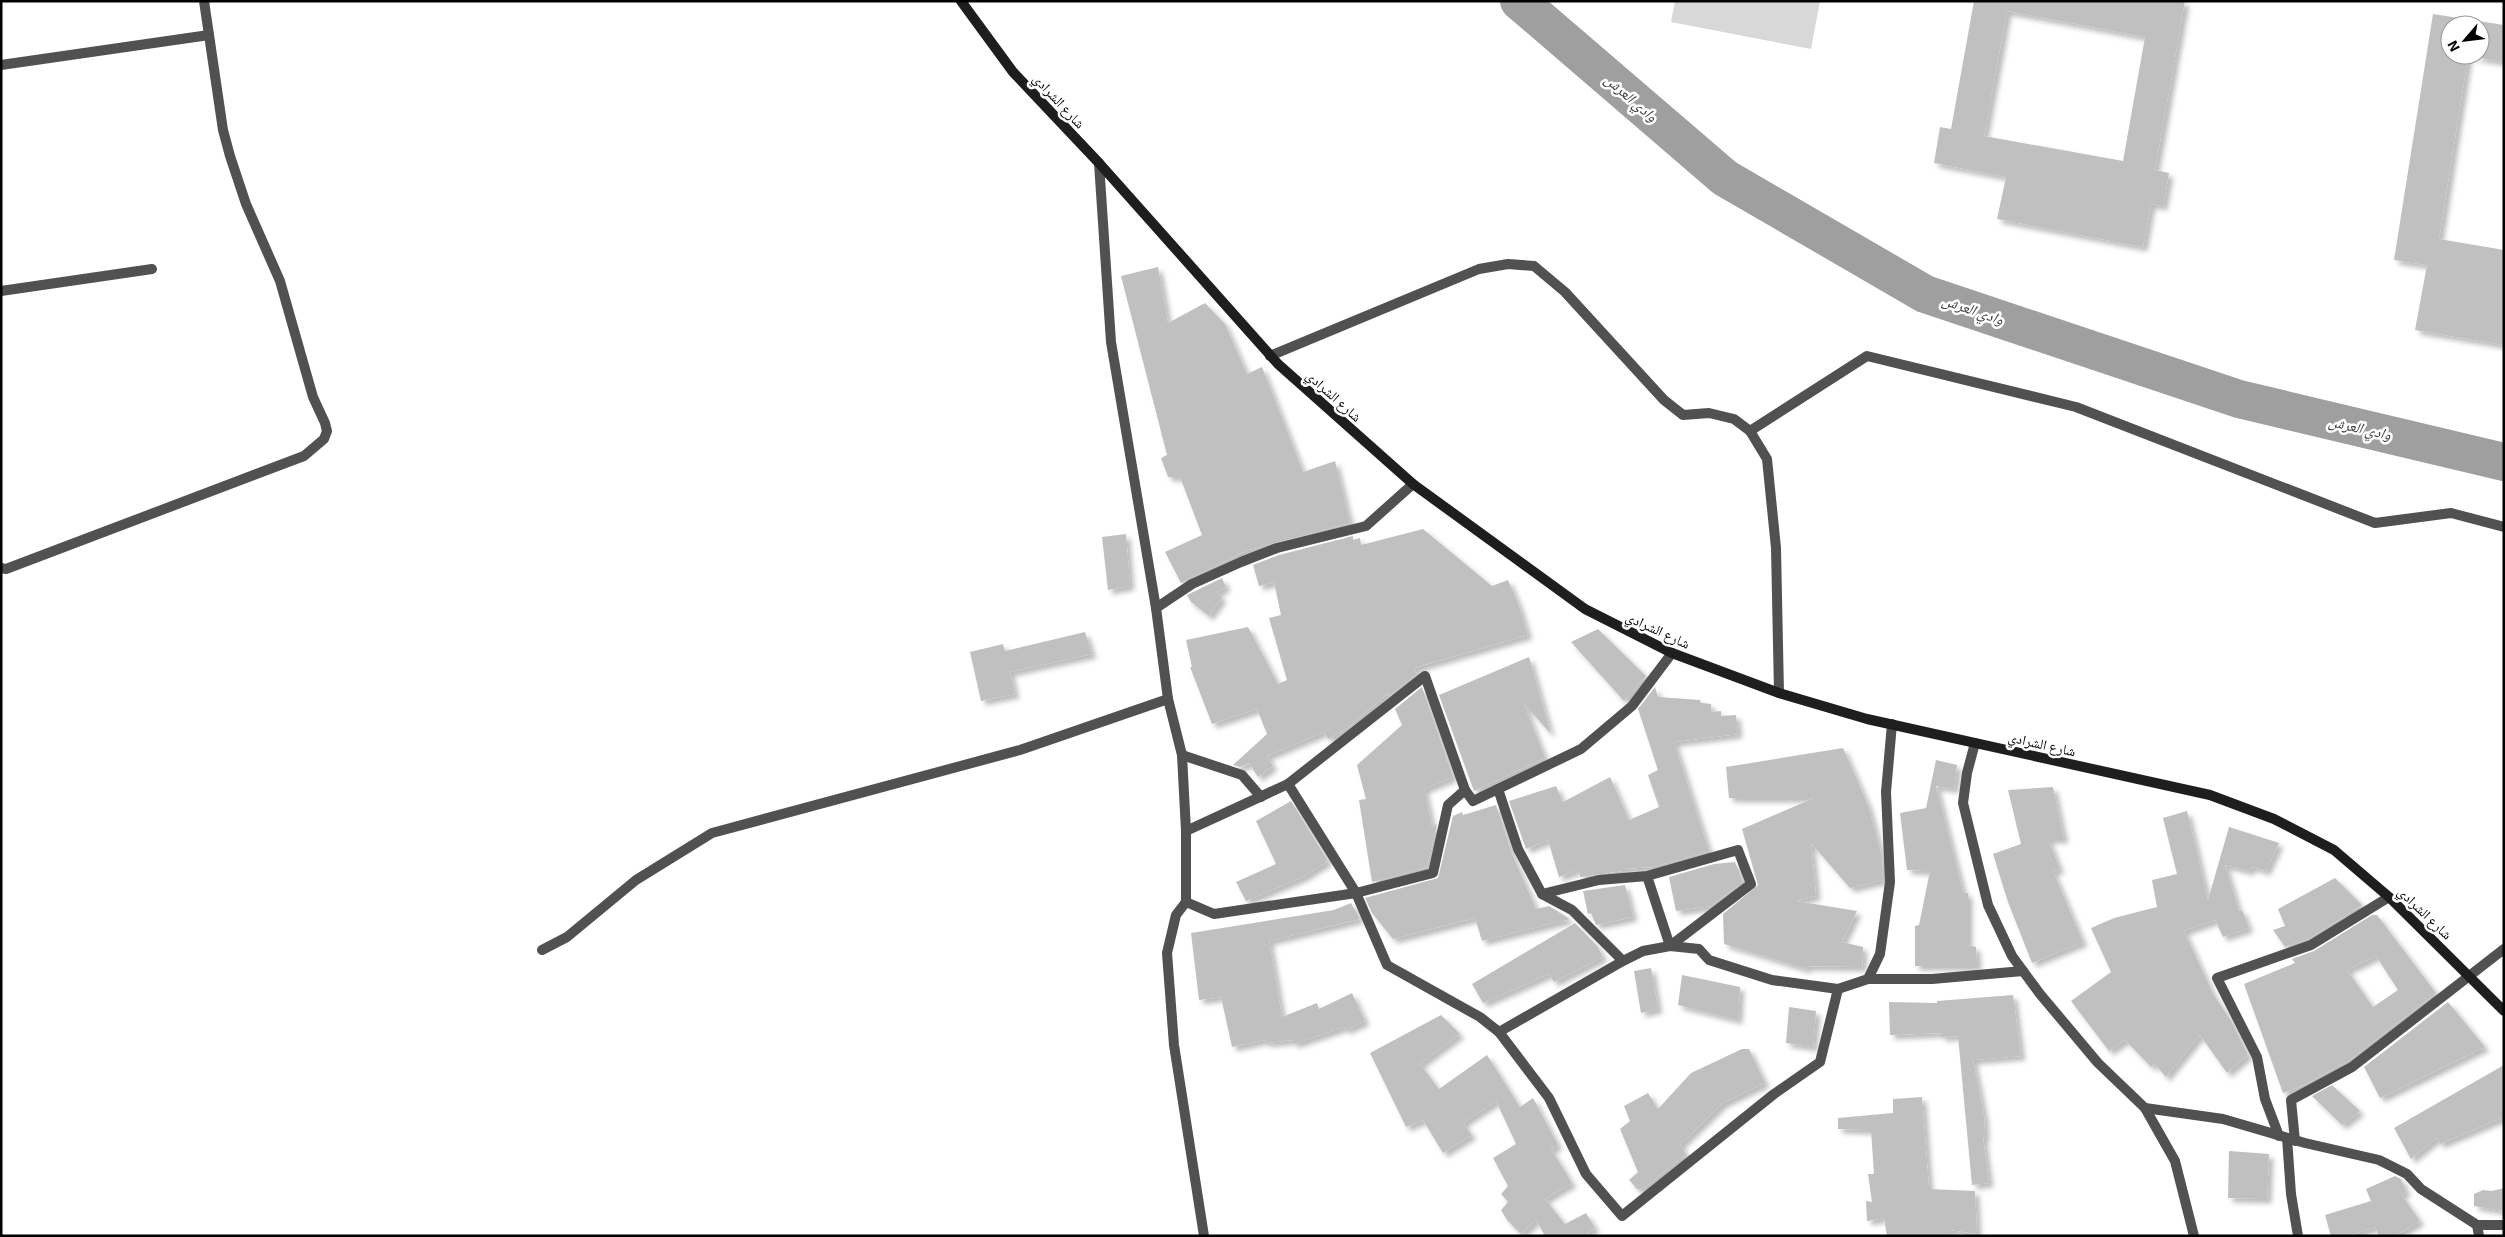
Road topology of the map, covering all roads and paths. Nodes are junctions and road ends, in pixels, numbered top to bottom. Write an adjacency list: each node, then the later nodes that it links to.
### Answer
1 (204, 1): 3 (street)
2 (961, 1): 5 (street, شارع الشرادي)
3 (209, 35): 4 (street); 12 (street)
4 (1, 65)
5 (1099, 164): 8 (street, شارع الشرادي); 13 (street)
6 (152, 269): 7 (street)
7 (1, 291)
8 (1270, 356): 9 (street); 10 (street, شارع الشرادي)
9 (1750, 431): 11 (street); 15 (street)
10 (1413, 484): 13 (street); 14 (street, شارع الشرادي)
11 (2504, 527)
12 (1, 568)
13 (1156, 608): 16 (street)
14 (1672, 653): 15 (street, شارع الشرادي); 21 (street)
15 (1779, 693): 17 (street, شارع الشرادي)
16 (1168, 699): 19 (street); 32 (street)
17 (1892, 724): 18 (street, شارع الشرادي); 36 (street)
18 (1975, 743): 28 (street, شارع الشرادي); 34 (street)
19 (1182, 755): 23 (street); 24 (street)
20 (1288, 784): 22 (street); 23 (street); 26 (street)
21 (1498, 789): 22 (street); 27 (street)
22 (1465, 790): 26 (street)
23 (1262, 797): 24 (street)
24 (1186, 832): 29 (street)
25 (1647, 876): 27 (street); 30 (street); 30 (street)
26 (1356, 894): 29 (street); 39 (street)
27 (1542, 894): 33 (street)
28 (2389, 897): 35 (street, شارع الشرادي); 41 (street)
29 (1186, 902): 44 (street)
30 (1670, 946): 33 (street); 37 (street)
31 (2504, 949): 35 (street)
32 (542, 950)
33 (1623, 962): 39 (street)
34 (2024, 971): 36 (street); 40 (street)
35 (2470, 976): 38 (street, شارع الشرادي); 41 (street)
36 (1868, 979): 37 (street)
37 (1838, 989): 39 (street)
38 (2504, 1011)
39 (1499, 1032)
40 (2145, 1108): 41 (street); 45 (street)
41 (2287, 1138): 43 (street); 46 (street)
42 (2504, 1225): 43 (street)
43 (2478, 1231)
44 (1204, 1236)
45 (2194, 1236)
46 (2298, 1236)

